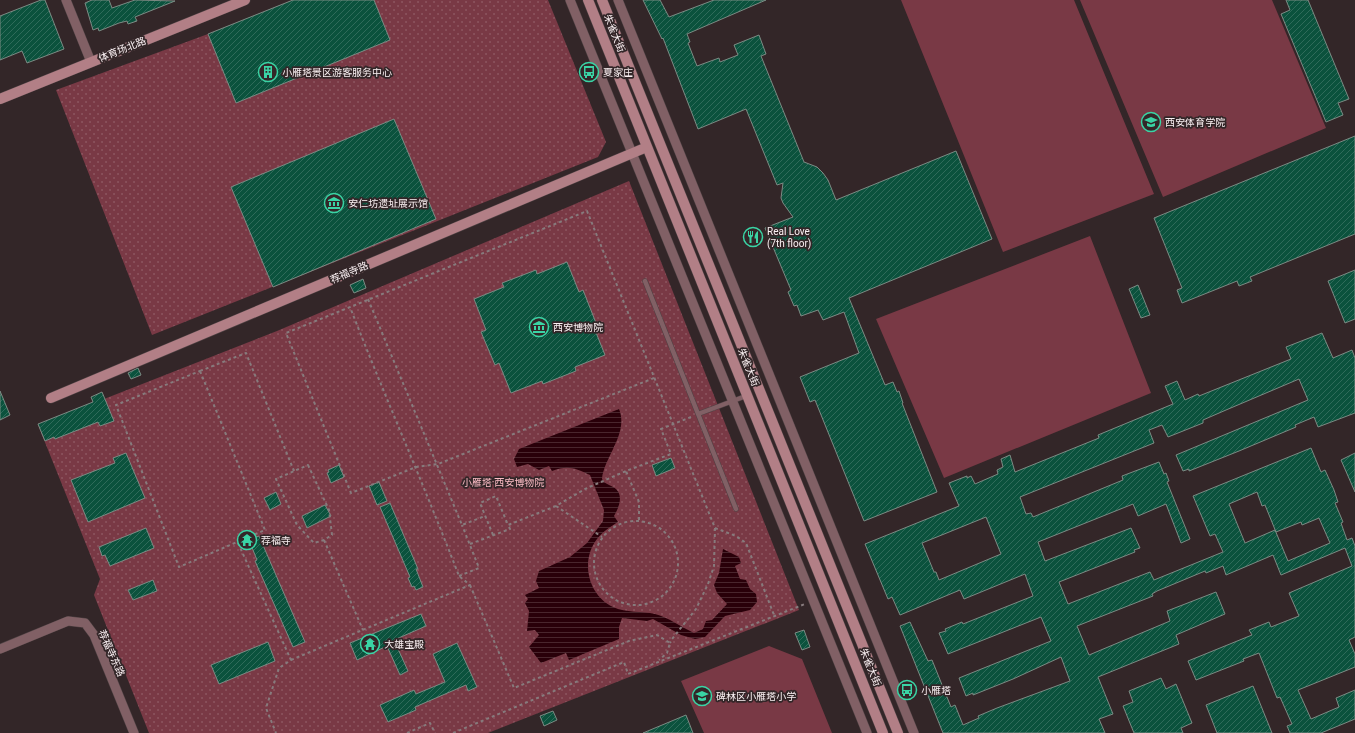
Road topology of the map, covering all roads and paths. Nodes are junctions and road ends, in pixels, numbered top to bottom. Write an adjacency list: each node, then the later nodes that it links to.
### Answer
1 (66, 0): 7 (street)
2 (245, 0): 7 (main road, 体育场北路)
3 (570, 0): 10 (street)
4 (588, 0): 9 (main road, 朱雀大街)
5 (602, 0): 53 (main road, 朱雀大街)
6 (618, 0): 54 (street)
7 (91, 62): 8 (main road, 体育场北路)
8 (0, 99)
9 (647, 147): 10 (main road, 荐福寺路); 16 (main road, 朱雀大街)
10 (632, 153): 17 (main road, 荐福寺路); 18 (street)
11 (646, 281): 19 (lane)
12 (368, 300): 13 (path); 15 (path); 21 (path)
13 (350, 307): 22 (path); 22 (path)
14 (200, 371): 23 (path); 35 (path); 35 (path)
15 (654, 378): 20 (path); 21 (path)
16 (746, 396): 18 (lane); 52 (main road, 朱雀大街)
17 (51, 398)
18 (733, 401): 19 (lane); 39 (street)
19 (698, 414): 20 (path); 26 (lane)
20 (673, 424): 24 (path); 31 (path)
21 (438, 464): 22 (path); 29 (path)
22 (416, 467): 37 (path)
23 (294, 471): 34 (path); 34 (path)
24 (626, 471): 25 (path); 28 (path)
25 (556, 506): 30 (path); 33 (path)
26 (736, 508)
27 (485, 516): 29 (path); 30 (path); 32 (path)
28 (639, 520): 33 (path); 33 (path)
29 (462, 525): 36 (path)
30 (508, 525): 32 (path)
31 (715, 528): 40 (path); 42 (path)
32 (493, 535): 36 (path)
33 (602, 538)
34 (324, 540): 41 (path)
35 (238, 543): 44 (path)
36 (470, 544): 37 (path)
37 (459, 576): 38 (path)
38 (470, 585): 41 (path); 42 (path)
39 (814, 600): 40 (path); 51 (street)
40 (774, 615): 45 (path)
41 (363, 630): 44 (path)
42 (670, 643): 45 (path)
43 (0, 649): 46 (street, 荐福寺东路)
44 (291, 660): 47 (path)
45 (657, 662): 50 (path)
46 (134, 733)
47 (276, 733)
48 (407, 733): 49 (path)
49 (435, 733)
50 (453, 733)
51 (867, 733)
52 (883, 733)
53 (898, 733)
54 (914, 733)

